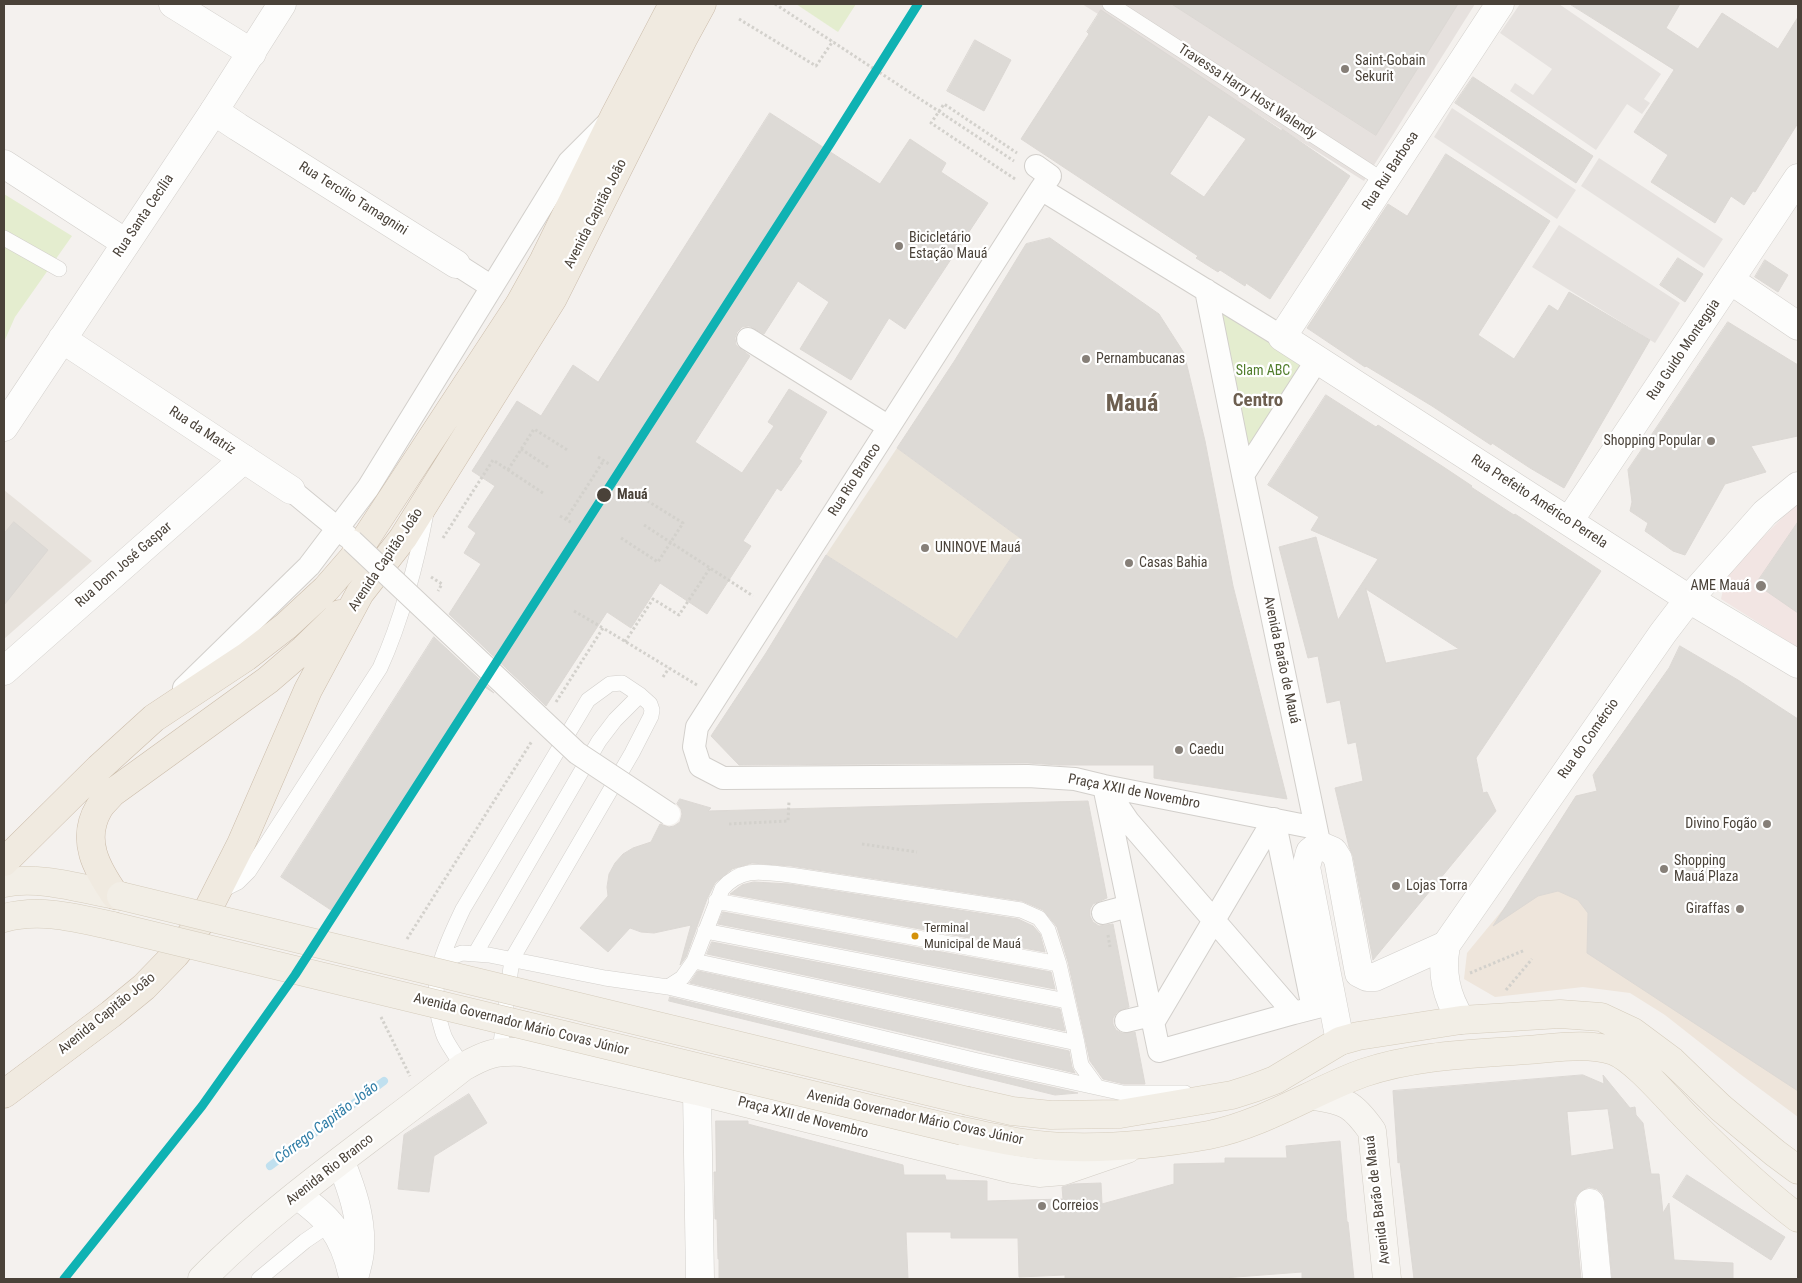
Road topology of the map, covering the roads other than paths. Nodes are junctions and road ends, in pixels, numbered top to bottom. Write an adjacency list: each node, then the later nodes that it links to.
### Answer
1 (173, 4): 7 (street)
2 (282, 4): 7 (street, Rua Santa Cecília)
3 (673, 4): 9 (highway, Avenida Capitão João)
4 (702, 4): 33 (highway, Avenida Capitão João)
5 (1110, 4): 13 (lane, Travessa Harry Host Walendy)
6 (1500, 4): 13 (street, Rua Rui Barbosa)
7 (252, 52): 8 (street, Rua Santa Cecília)
8 (214, 111): 16 (street, Rua Santa Cecília); 17 (street, Rua Tercílio Tamagnini)
9 (615, 115): 20 (street); 41 (highway, Avenida Capitão João)
10 (4, 164): 16 (street)
11 (1026, 164): 14 (street)
12 (1798, 178): 19 (street, Rua Guido Monteggia)
13 (1384, 181): 23 (street, Rua Rui Barbosa)
14 (1041, 189): 21 (street); 27 (street, Rua Rio Branco)
15 (4, 238): 18 (lane)
16 (126, 243): 24 (street, Rua Santa Cecília)
17 (456, 264): 20 (street, Rua Tercílio Tamagnini)
18 (58, 269)
19 (1730, 280): 22 (street); 34 (street, Rua Guido Monteggia)
20 (492, 287): 35 (street)
21 (1206, 290): 23 (street); 30 (street, Avenida Barão de Mauá)
22 (1798, 326)
23 (1282, 338): 26 (street, Rua Prefeito Américo Perrela)
24 (62, 339): 28 (street, Rua Santa Cecília); 29 (street, Rua da Matriz)
25 (748, 339): 27 (street)
26 (1317, 360): 30 (street); 34 (street, Rua Prefeito Américo Perrela)
27 (889, 427): 42 (street, Rua Rio Branco)
28 (4, 428)
29 (244, 459): 32 (street, Rua da Matriz); 39 (street, Rua Dom José Gaspar)
30 (1243, 475): 46 (street, Avenida Barão de Mauá)
31 (1798, 486): 37 (street, Rua do Comércio)
32 (291, 490): 35 (street, Rua da Matriz)
33 (429, 496): 36 (highway, Avenida Capitão João); 49 (lane)
34 (1569, 521): 37 (street, Rua Prefeito Américo Perrela)
35 (345, 535): 41 (street); 44 (street, Rua da Matriz, bridge)
36 (360, 593): 49 (highway, Avenida Capitão João); 50 (highway)
37 (1689, 599): 38 (street, Rua Prefeito Américo Perrela); 57 (street, Rua do Comércio)
38 (1798, 664)
39 (4, 671)
40 (640, 695): 58 (lane); 59 (lane); 60 (lane)
41 (154, 718): 47 (highway, Avenida Capitão João)
42 (711, 772): 43 (street, Praça XXII de Novembro)
43 (1104, 786): 45 (street, Praça XXII de Novembro); 52 (street); 55 (street)
44 (669, 814)
45 (1274, 820): 46 (street, Praça XXII de Novembro); 55 (street); 65 (street)
46 (1318, 837): 57 (street); 65 (street)
47 (4, 862)
48 (4, 883): 50 (main road, Avenida Governador Mário Covas Júnior)
49 (217, 893): 75 (highway, Avenida Capitão João)
50 (118, 896): 76 (main road, Avenida Governador Mário Covas Júnior, bridge)
51 (716, 901): 56 (lane); 62 (lane); 62 (lane)
52 (1129, 906): 53 (street); 66 (street)
53 (1103, 912)
54 (4, 918): 78 (main road, Avenida Governador Mário Covas Júnior, bridge)
55 (1214, 920): 65 (street); 66 (street)
56 (705, 931): 61 (lane); 64 (lane)
57 (1446, 944): 67 (street, Rua do Comércio)
58 (474, 954): 59 (lane); 60 (lane)
59 (512, 959): 63 (lane); 71 (lane)
60 (441, 961): 72 (lane)
61 (694, 961): 63 (lane); 70 (lane)
62 (1059, 964): 64 (lane)
63 (668, 987): 73 (lane)
64 (1067, 1001): 70 (lane)
65 (1313, 1008): 66 (street); 69 (street)
66 (1152, 1019): 68 (street)
67 (1461, 1020): 69 (main road, Avenida Governador Mário Covas Júnior); 80 (main road, Avenida Governador Mário Covas Júnior)
68 (1126, 1021)
69 (1340, 1041): 76 (main road, Avenida Governador Mário Covas Júnior)
70 (1078, 1043): 73 (lane)
71 (500, 1051): 72 (main road, Praça XXII de Novembro); 74 (main road, Praça XXII de Novembro)
72 (463, 1067): 79 (main road, Avenida Rio Branco)
73 (1097, 1087): 76 (lane)
74 (697, 1091): 78 (main road, Praça XXII de Novembro); 88 (street)
75 (4, 1094)
76 (1232, 1095)
77 (1314, 1096): 78 (main road, Avenida Governador Mário Covas Júnior); 83 (main road, Avenida Governador Mário Covas Júnior); 89 (main road, Avenida Barão de Mauá)
78 (1143, 1144)
79 (341, 1162): 81 (main road, Avenida Rio Branco); 87 (street)
80 (1798, 1170)
81 (297, 1195): 84 (street); 85 (main road, Avenida Rio Branco)
82 (1590, 1203): 90 (street)
83 (1798, 1218)
84 (330, 1224): 86 (lane); 87 (street)
85 (202, 1279)
86 (259, 1279)
87 (354, 1279)
88 (700, 1279)
89 (1387, 1279)
90 (1597, 1279)

